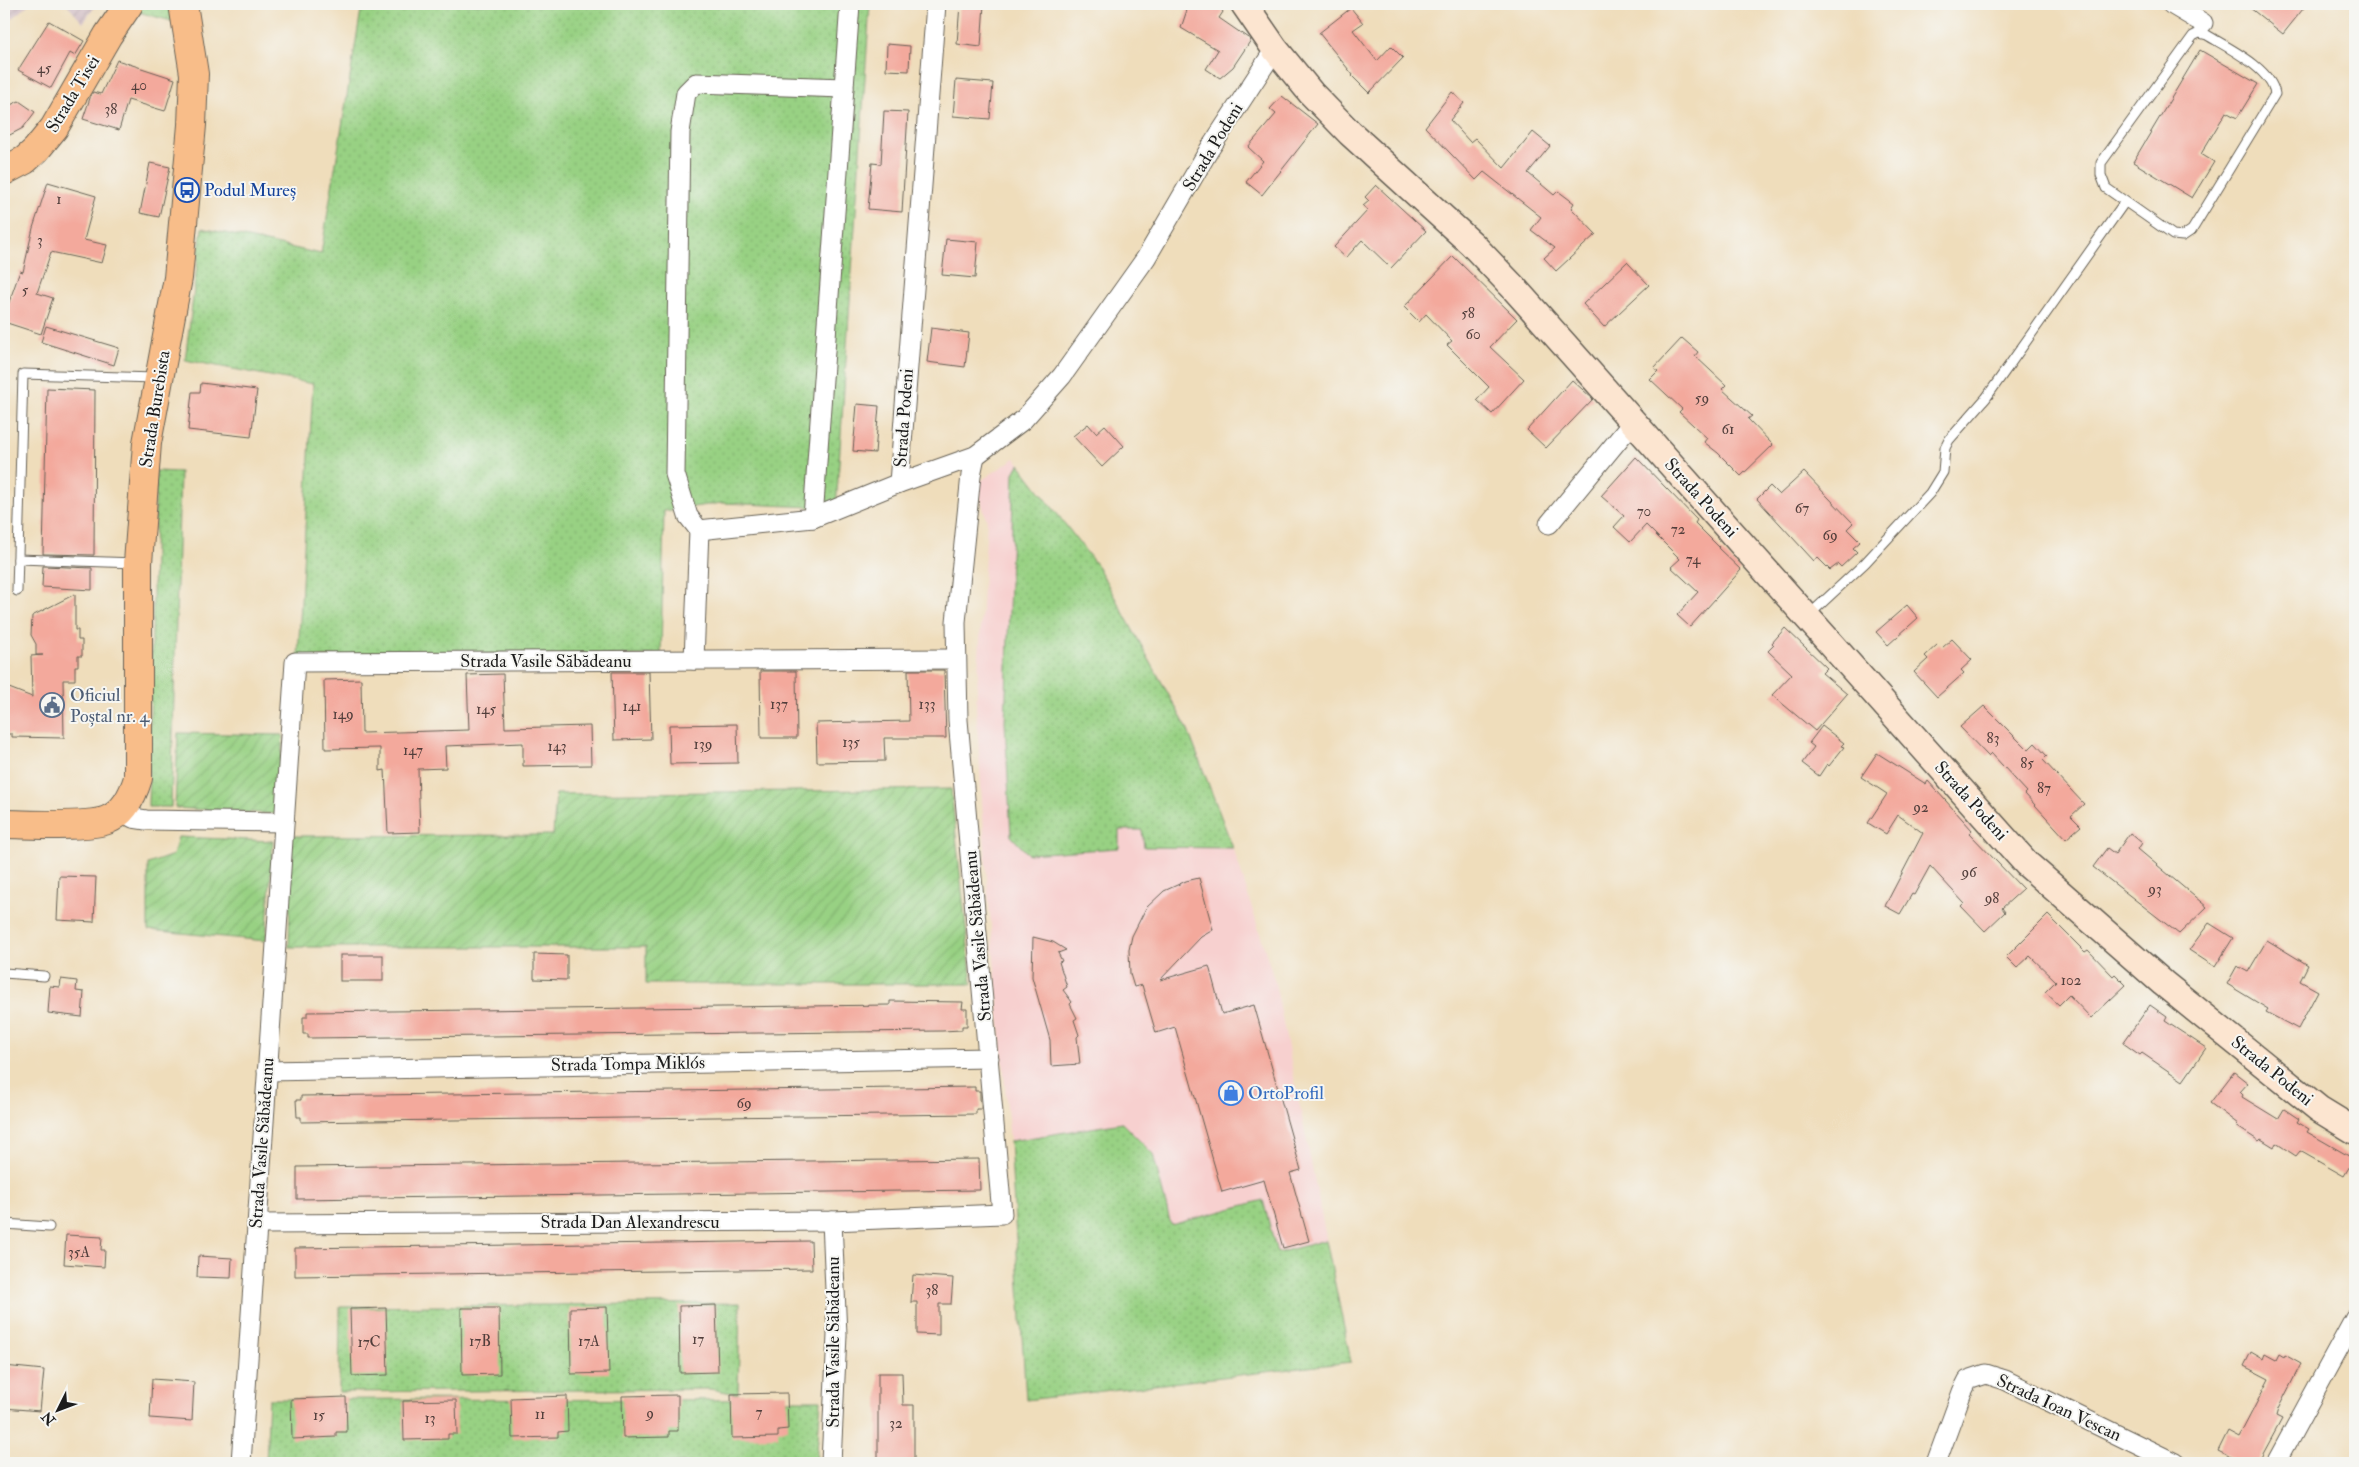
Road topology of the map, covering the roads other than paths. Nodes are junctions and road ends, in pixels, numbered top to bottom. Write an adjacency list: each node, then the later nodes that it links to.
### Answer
1 (129, 4): 10 (main road, Strada Tisei)
2 (183, 4): 12 (main road, Strada Burebista)
3 (850, 4): 9 (street)
4 (936, 4): 15 (street, Strada Podeni)
5 (1244, 4): 8 (main road, Strada Podeni)
6 (2171, 4): 7 (street)
7 (2203, 23)
8 (1275, 49): 13 (main road, Strada Podeni); 14 (street, Strada Podeni)
9 (844, 88): 16 (street); 18 (street)
10 (4, 171)
11 (2124, 202): 11 (lane); 22 (lane)
12 (158, 378): 19 (lane); 20 (main road, Strada Burebista)
13 (1633, 422): 17 (street); 22 (main road, Strada Podeni)
14 (975, 456): 15 (street, Strada Podeni); 23 (street, Strada Vasile Săbădeanu)
15 (899, 483): 16 (street)
16 (813, 518): 18 (street)
17 (1549, 524)
18 (699, 530): 24 (street)
19 (18, 560): 20 (lane); 21 (lane)
20 (138, 563): 25 (main road, Strada Burebista)
21 (17, 591)
22 (1807, 617): 32 (main road, Strada Podeni)
23 (956, 659): 24 (street, Strada Vasile Săbădeanu); 30 (street, Strada Vasile Săbădeanu)
24 (694, 660): 26 (street, Strada Vasile Săbădeanu)
25 (120, 811): 26 (street); 27 (main road)
26 (284, 822): 31 (street, Strada Vasile Săbădeanu)
27 (4, 824)
28 (4, 973): 29 (lane)
29 (44, 976)
30 (989, 1058): 31 (street, Strada Tompa Miklós); 33 (street, Strada Vasile Săbădeanu)
31 (267, 1071): 36 (street, Strada Vasile Săbădeanu)
32 (2355, 1131)
33 (1002, 1214): 34 (street, Strada Dan Alexandrescu)
34 (832, 1221): 36 (street, Strada Dan Alexandrescu); 40 (street, Strada Vasile Săbădeanu)
35 (4, 1224): 37 (lane)
36 (257, 1224): 39 (street, Strada Vasile Săbădeanu)
37 (49, 1227)
38 (2355, 1318): 43 (street)
39 (241, 1463)
40 (831, 1463)
41 (1936, 1463): 42 (street, Strada Ioan Vescan)
42 (2175, 1463)
43 (2276, 1463)

